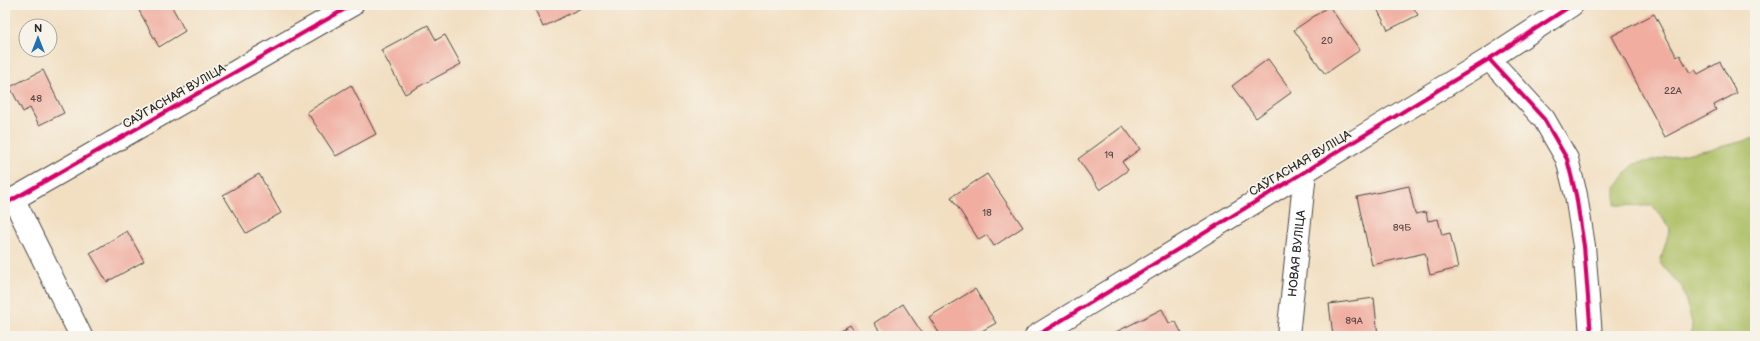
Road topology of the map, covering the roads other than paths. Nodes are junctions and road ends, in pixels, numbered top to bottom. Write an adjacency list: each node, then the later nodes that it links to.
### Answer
1 (352, 5): 5 (street, САЎГАСНАЯ ВУЛІЦА)
2 (1572, 5): 3 (street, САЎГАСНАЯ ВУЛІЦА)
3 (1489, 60): 4 (street, САЎГАСНАЯ ВУЛІЦА); 9 (street)
4 (1305, 172): 7 (street, САЎГАСНАЯ ВУЛІЦА); 8 (street, НОВАЯ ВУЛІЦА)
5 (10, 202): 6 (street)
6 (81, 336)
7 (1036, 336)
8 (1288, 336)
9 (1591, 336)

